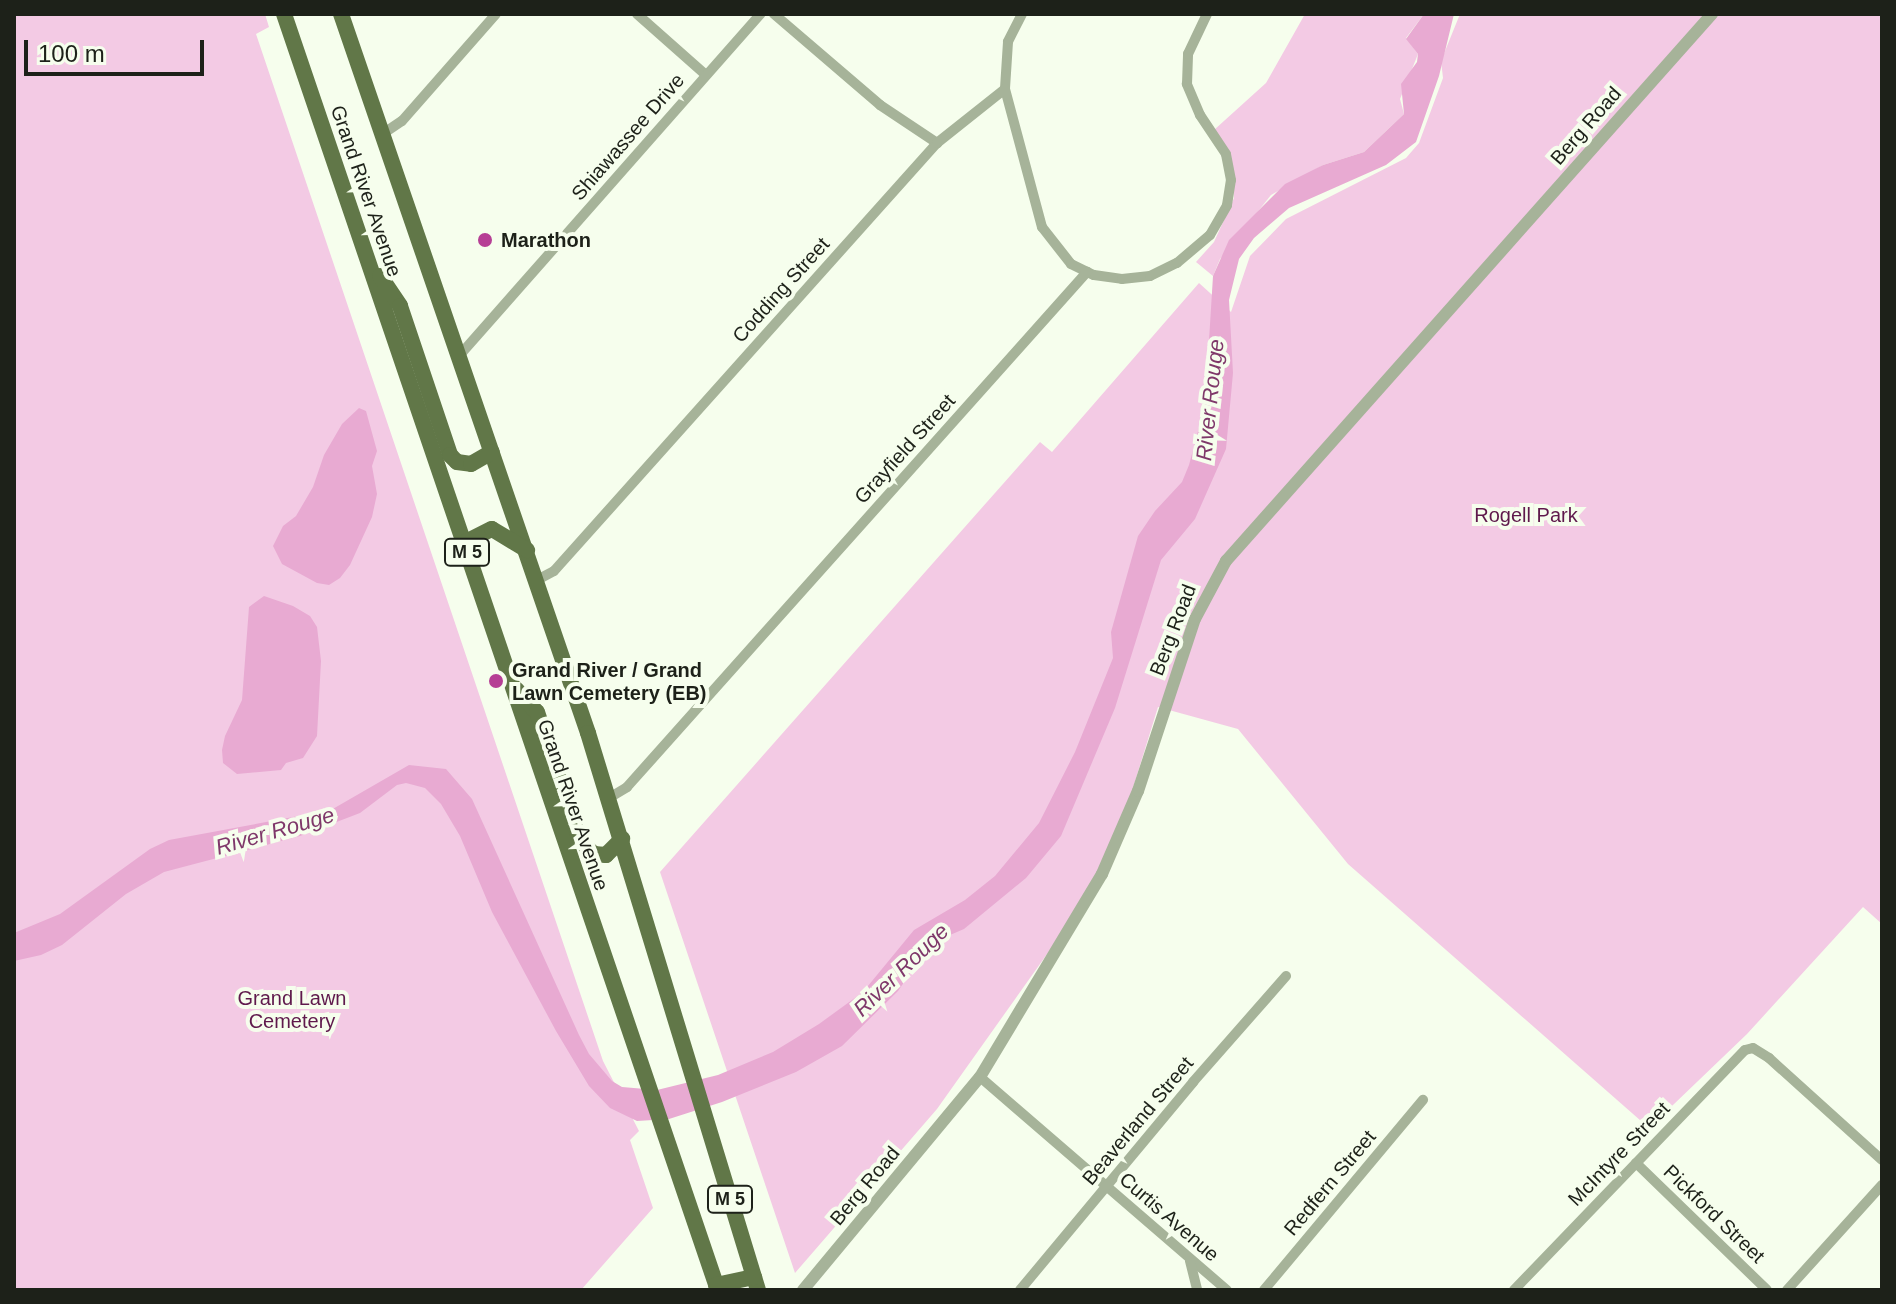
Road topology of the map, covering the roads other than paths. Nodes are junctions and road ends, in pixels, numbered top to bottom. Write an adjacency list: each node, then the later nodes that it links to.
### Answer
1 (341, 14): 12 (main road, Grand River Avenue / M 5)
2 (496, 14): 12 (street)
3 (637, 14): 10 (street)
4 (761, 14): 10 (street, Shiawassee Drive)
5 (774, 14): 13 (street)
6 (1022, 14): 11 (street)
7 (1207, 14): 15 (street)
8 (1712, 14): 25 (street, Berg Road)
9 (289, 17): 14 (main road, Grand River Avenue / M 5)
10 (706, 75): 16 (street, Shiawassee Drive)
11 (1005, 89): 13 (street, Codding Street); 15 (street)
12 (381, 135): 16 (main road, Grand River Avenue / M 5)
13 (937, 143): 20 (street, Codding Street)
14 (366, 254): 17 (main road); 18 (main road, Grand River Avenue / M 5)
15 (1087, 272): 22 (street, Grayfield Street)
16 (459, 356): 17 (main road, Grand River Avenue / M 5)
17 (492, 452): 19 (main road, Grand River Avenue / M 5)
18 (464, 543): 19 (main road); 21 (main road, Grand River Avenue / M 5)
19 (527, 550): 20 (main road, Grand River Avenue / M 5)
20 (537, 580): 22 (main road, Grand River Avenue / M 5)
21 (510, 682): 23 (main road); 33 (main road, Grand River Avenue / M 5)
22 (609, 798): 23 (main road, Grand River Avenue / M 5)
23 (622, 839): 32 (main road, Grand River Avenue / M 5)
24 (1286, 976): 30 (street, Beaverland Street)
25 (980, 1077): 30 (street, Curtis Avenue); 34 (street, Berg Road)
26 (1423, 1100): 38 (street, Redfern Street)
27 (1882, 1160): 28 (street, McIntyre Street)
28 (1636, 1163): 39 (street, McIntyre Street); 40 (street, Pickford Street)
29 (1882, 1185): 41 (street)
30 (1106, 1187): 31 (street, Curtis Avenue); 35 (street, Beaverland Street)
31 (1188, 1258): 36 (street); 37 (street, Curtis Avenue)
32 (756, 1283): 33 (main road)
33 (714, 1288)
34 (803, 1290)
35 (1020, 1290)
36 (1197, 1290)
37 (1227, 1290)
38 (1264, 1290)
39 (1514, 1290)
40 (1767, 1290)
41 (1787, 1290)

